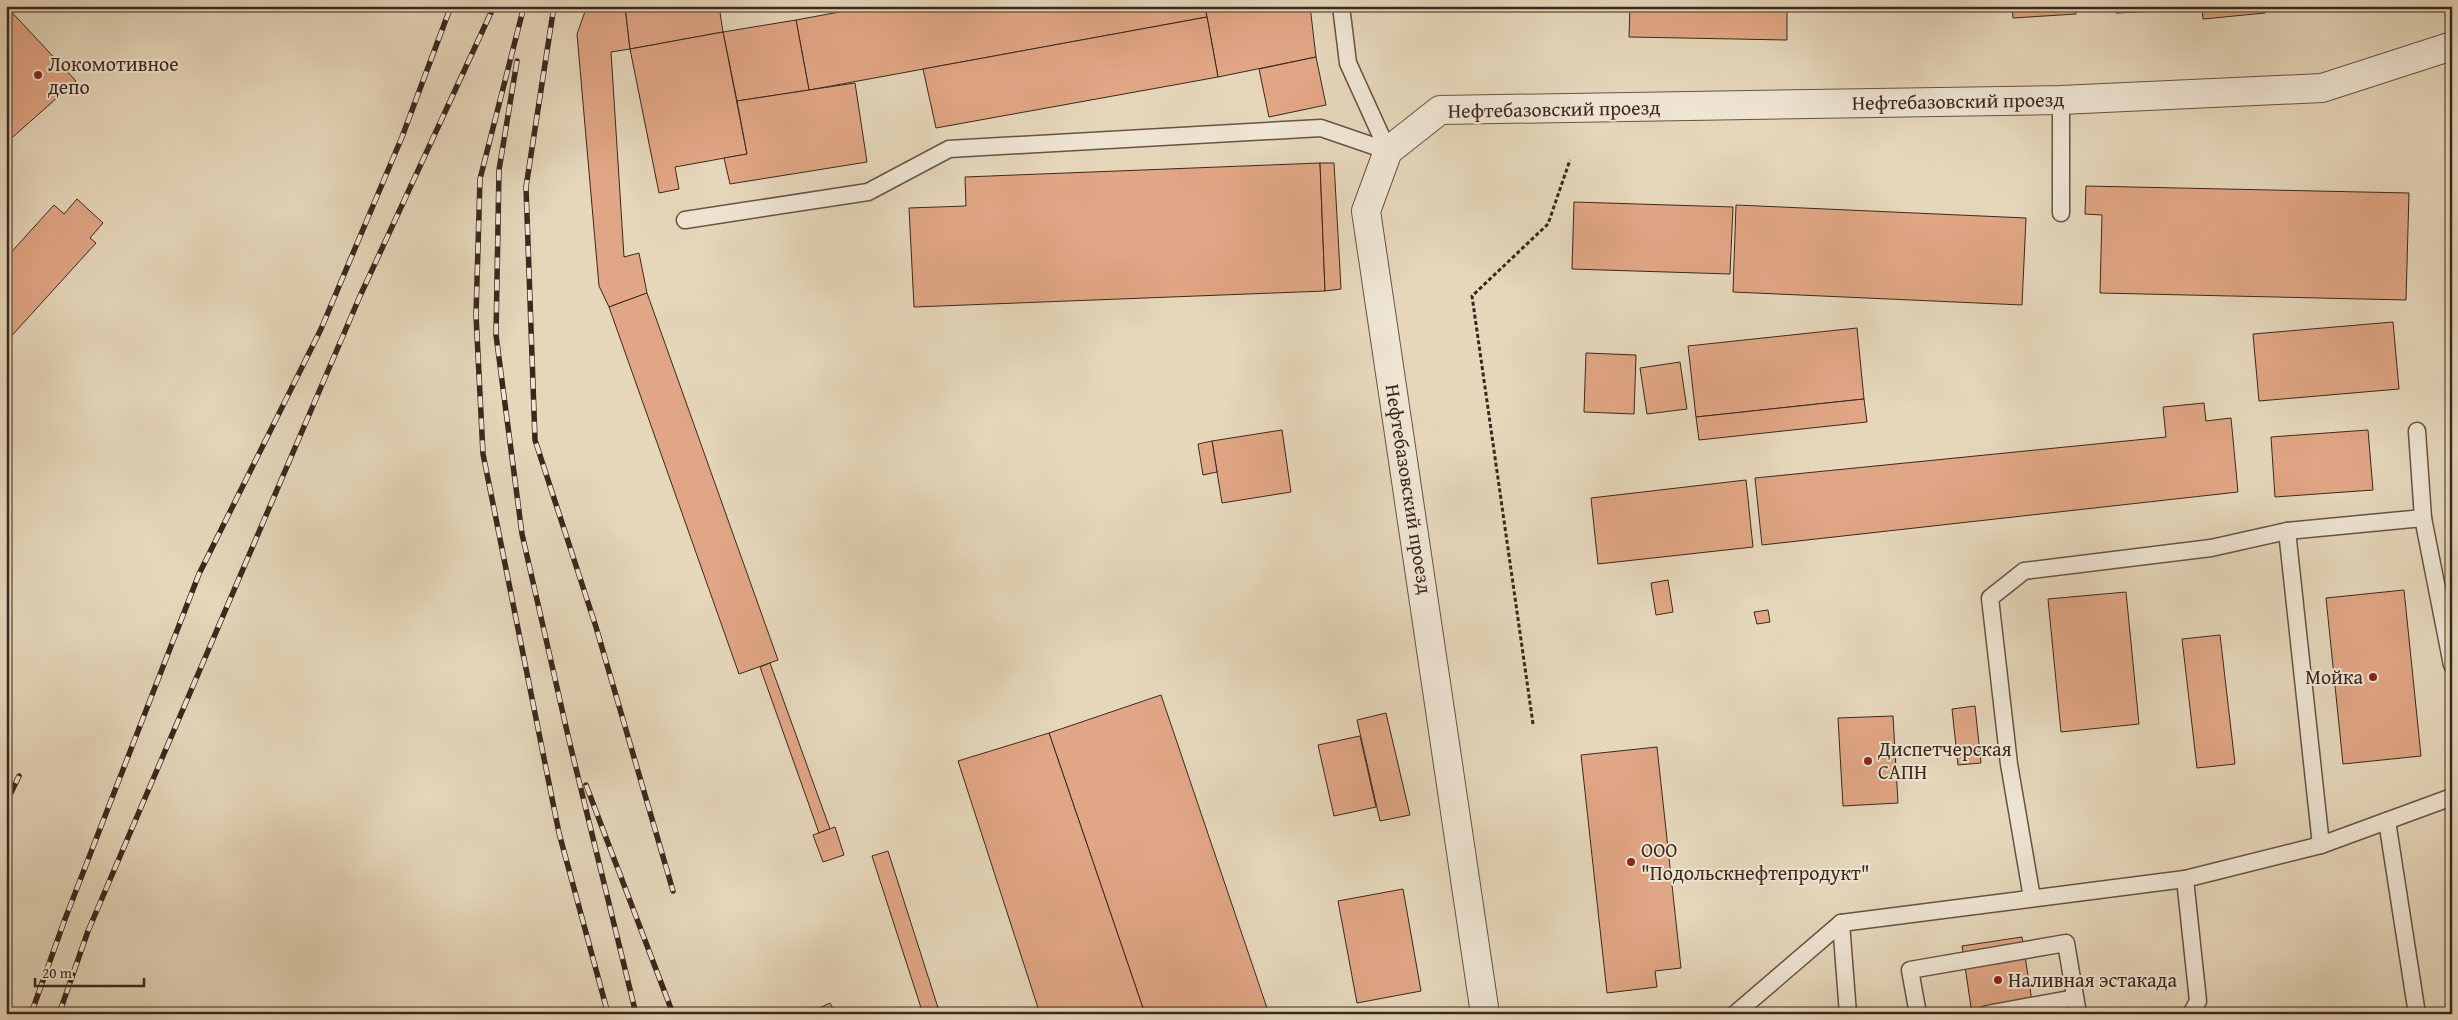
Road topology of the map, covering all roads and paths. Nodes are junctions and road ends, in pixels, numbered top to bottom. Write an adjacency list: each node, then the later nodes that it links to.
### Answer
1 (1341, 6): 4 (lane)
2 (2452, 46): 3 (street, Нефтебазовский проезд)
3 (2061, 100): 4 (street, Нефтебазовский проезд); 6 (lane)
4 (1388, 151): 7 (lane); 20 (street, Нефтебазовский проезд)
5 (1570, 160): 12 (path)
6 (2061, 213)
7 (685, 220)
8 (2417, 430): 9 (lane)
9 (2423, 518): 10 (lane); 11 (lane)
10 (2288, 531): 15 (lane); 17 (lane)
11 (2452, 665)
12 (1533, 724)
13 (2452, 797): 14 (lane)
14 (2387, 821): 15 (lane); 26 (lane)
15 (2322, 845): 16 (lane)
16 (2185, 879): 17 (lane); 25 (lane)
17 (2032, 898): 18 (lane)
18 (1841, 923): 21 (lane); 22 (lane)
19 (2076, 1006): 23 (lane); 24 (lane)
20 (1485, 1014)
21 (1735, 1014)
22 (1848, 1014)
23 (1918, 1014)
24 (1987, 1014)
25 (2191, 1014)
26 (2417, 1014)

